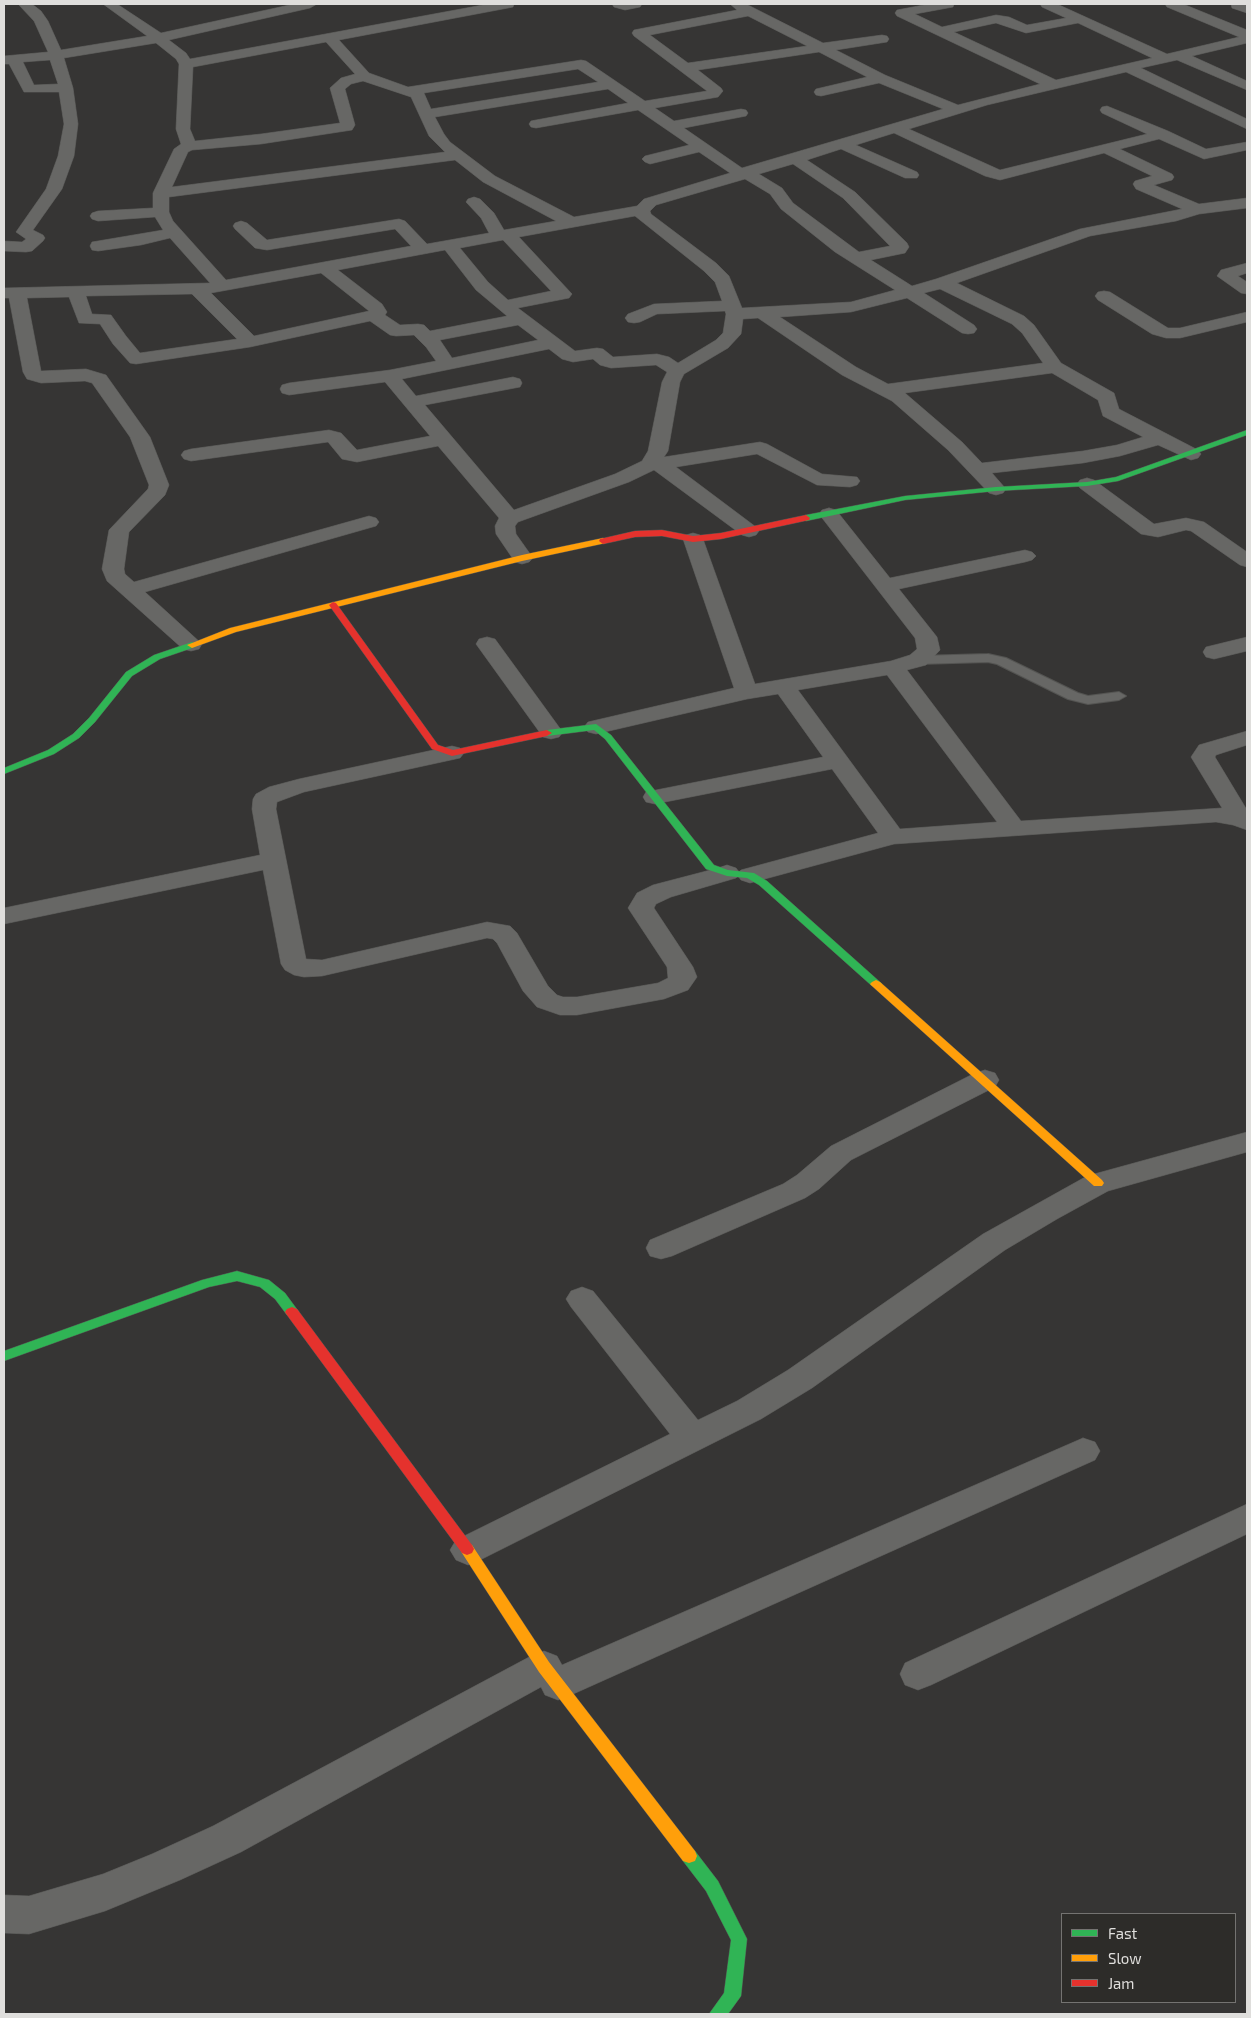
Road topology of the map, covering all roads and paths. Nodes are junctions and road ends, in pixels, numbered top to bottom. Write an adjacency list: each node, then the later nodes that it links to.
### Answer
1 (24, 4): 28 (street)
2 (109, 4): 19 (street)
3 (310, 4): 14 (street)
4 (508, 4): 20 (street)
5 (619, 4): 6 (street)
6 (635, 4)
7 (736, 4): 11 (street)
8 (948, 4): 16 (street)
9 (1047, 4): 13 (street)
10 (1172, 4): 18 (street)
11 (751, 11): 17 (street); 27 (street)
12 (213, 13): 14 (street)
13 (1081, 20): 16 (street); 30 (street)
14 (238, 21): 19 (street)
15 (814, 31): 17 (street)
16 (942, 31): 40 (street)
17 (795, 35): 21 (street); 25 (street)
18 (1247, 35)
19 (159, 38): 28 (street); 32 (street)
20 (330, 38): 32 (street); 35 (street)
21 (775, 38)
22 (882, 39): 25 (street)
23 (1247, 40): 24 (street)
24 (1217, 42): 29 (street); 30 (street)
25 (820, 48): 34 (street); 36 (street)
26 (687, 51): 27 (street)
27 (667, 54): 34 (street)
28 (56, 55): 31 (street); 42 (street)
29 (1240, 55)
30 (1171, 57): 33 (street); 41 (street)
31 (9, 60): 42 (street)
32 (186, 64): 56 (street)
33 (1127, 67): 40 (street); 51 (street)
34 (685, 68): 39 (street)
35 (364, 76): 43 (street); 56 (street)
36 (880, 78): 44 (street); 46 (street)
37 (726, 81): 39 (street)
38 (611, 84): 43 (street); 45 (street); 49 (street)
39 (706, 84): 45 (street)
40 (1054, 85): 46 (street)
41 (1247, 86)
42 (66, 88): 79 (street)
43 (409, 91): 49 (street)
44 (821, 92)
45 (640, 105): 50 (street); 52 (street)
46 (957, 110): 53 (street)
47 (1107, 110): 54 (street)
48 (741, 113): 52 (street)
49 (428, 114): 60 (street)
50 (536, 124)
51 (1247, 125)
52 (670, 126): 58 (street)
53 (894, 128): 55 (street); 59 (street)
54 (1163, 134): 57 (street); 59 (street)
55 (842, 144): 61 (street); 64 (street)
56 (190, 146): 65 (street)
57 (1247, 146)
58 (701, 147): 62 (street); 63 (street)
59 (1105, 148): 70 (street)
60 (459, 156): 65 (street); 73 (street)
61 (794, 158): 63 (street); 81 (street)
62 (650, 159)
63 (743, 173): 69 (street); 81 (street)
64 (911, 175)
65 (161, 193): 71 (street)
66 (474, 202): 76 (street)
67 (1247, 203): 68 (street)
68 (1230, 205): 70 (street); 72 (street)
69 (642, 210): 73 (street); 94 (street)
70 (1197, 210): 85 (street)
71 (160, 212): 75 (street); 82 (street)
72 (1247, 215)
73 (571, 222): 76 (street)
74 (241, 226): 77 (street)
75 (174, 232): 82 (street); 86 (street)
76 (503, 235): 78 (street); 93 (street)
77 (294, 241): 80 (street); 83 (street)
78 (449, 244): 80 (street); 93 (street)
79 (4, 246)
80 (423, 249): 83 (street)
81 (857, 258): 90 (street)
82 (103, 268): 87 (street); 89 (street)
83 (320, 268): 86 (street); 96 (street)
84 (1247, 268): 88 (street)
85 (942, 283): 90 (street); 105 (street)
86 (221, 285): 87 (street)
87 (197, 289): 102 (street)
88 (1247, 289)
89 (76, 291): 91 (street); 102 (street)
90 (910, 292): 95 (street); 100 (street)
91 (10, 293): 131 (street)
92 (1104, 296): 98 (street)
93 (504, 306): 99 (street)
94 (733, 310): 95 (street); 97 (street); 106 (street)
95 (761, 312): 110 (street)
96 (376, 316): 101 (street); 102 (street)
97 (634, 318)
98 (1247, 318)
99 (522, 319): 101 (street); 103 (street)
100 (968, 329)
101 (427, 337): 104 (street)
102 (250, 342)
103 (552, 343): 104 (street); 106 (street)
104 (448, 365): 107 (street)
105 (1055, 367): 110 (street); 113 (street)
106 (677, 371): 117 (street)
107 (390, 376): 109 (street); 111 (street)
108 (513, 383): 111 (street)
109 (289, 389)
110 (886, 390): 118 (street)
111 (412, 402): 114 (street)
112 (1247, 432): 115 (street)
113 (1160, 438): 115 (street); 118 (street)
114 (442, 439): 116 (street); 123 (street)
115 (1191, 454): 120 (street)
116 (191, 455)
117 (653, 464): 119 (street); 123 (street); 125 (street)
118 (978, 469): 121 (street)
119 (850, 481)
120 (1087, 484): 121 (street); 129 (street)
121 (996, 489): 122 (street)
122 (829, 514): 125 (street); 130 (street)
123 (510, 518): 128 (street)
124 (369, 522): 131 (street)
125 (749, 531): 126 (street)
126 (693, 539): 128 (street); 140 (street)
127 (1025, 556): 130 (street)
128 (522, 558): 132 (street)
129 (1247, 561)
130 (886, 585): 137 (street)
131 (132, 589): 133 (street)
132 (333, 605): 133 (street); 145 (street)
133 (191, 644): 147 (street)
134 (487, 644): 143 (street)
135 (1247, 644): 136 (street)
136 (1214, 652)
137 (918, 660): 138 (street); 141 (lane)
138 (894, 667): 139 (street); 150 (street)
139 (784, 685): 140 (street); 146 (street)
140 (747, 692): 142 (street)
141 (1119, 696)
142 (596, 727): 143 (street); 148 (street)
143 (551, 732): 145 (street)
144 (1247, 738): 149 (street)
145 (452, 753): 152 (street)
146 (838, 762): 148 (street); 151 (street)
147 (4, 771)
148 (655, 797): 153 (street)
149 (1243, 820): 150 (street)
150 (1014, 828): 151 (street)
151 (893, 837): 153 (street)
152 (273, 860): 153 (street); 154 (street)
153 (739, 874): 155 (street)
154 (4, 916)
155 (985, 1080): 157 (street); 158 (street)
156 (1247, 1142): 157 (street)
157 (1098, 1183): 161 (street)
158 (662, 1248)
159 (582, 1300): 161 (street)
160 (4, 1356): 164 (street)
161 (693, 1438): 164 (street)
162 (1083, 1451): 166 (street)
163 (1247, 1518): 165 (street)
164 (468, 1550): 166 (street)
165 (918, 1674)
166 (551, 1676): 167 (street); 168 (street)
167 (4, 1914)
168 (718, 2014)

